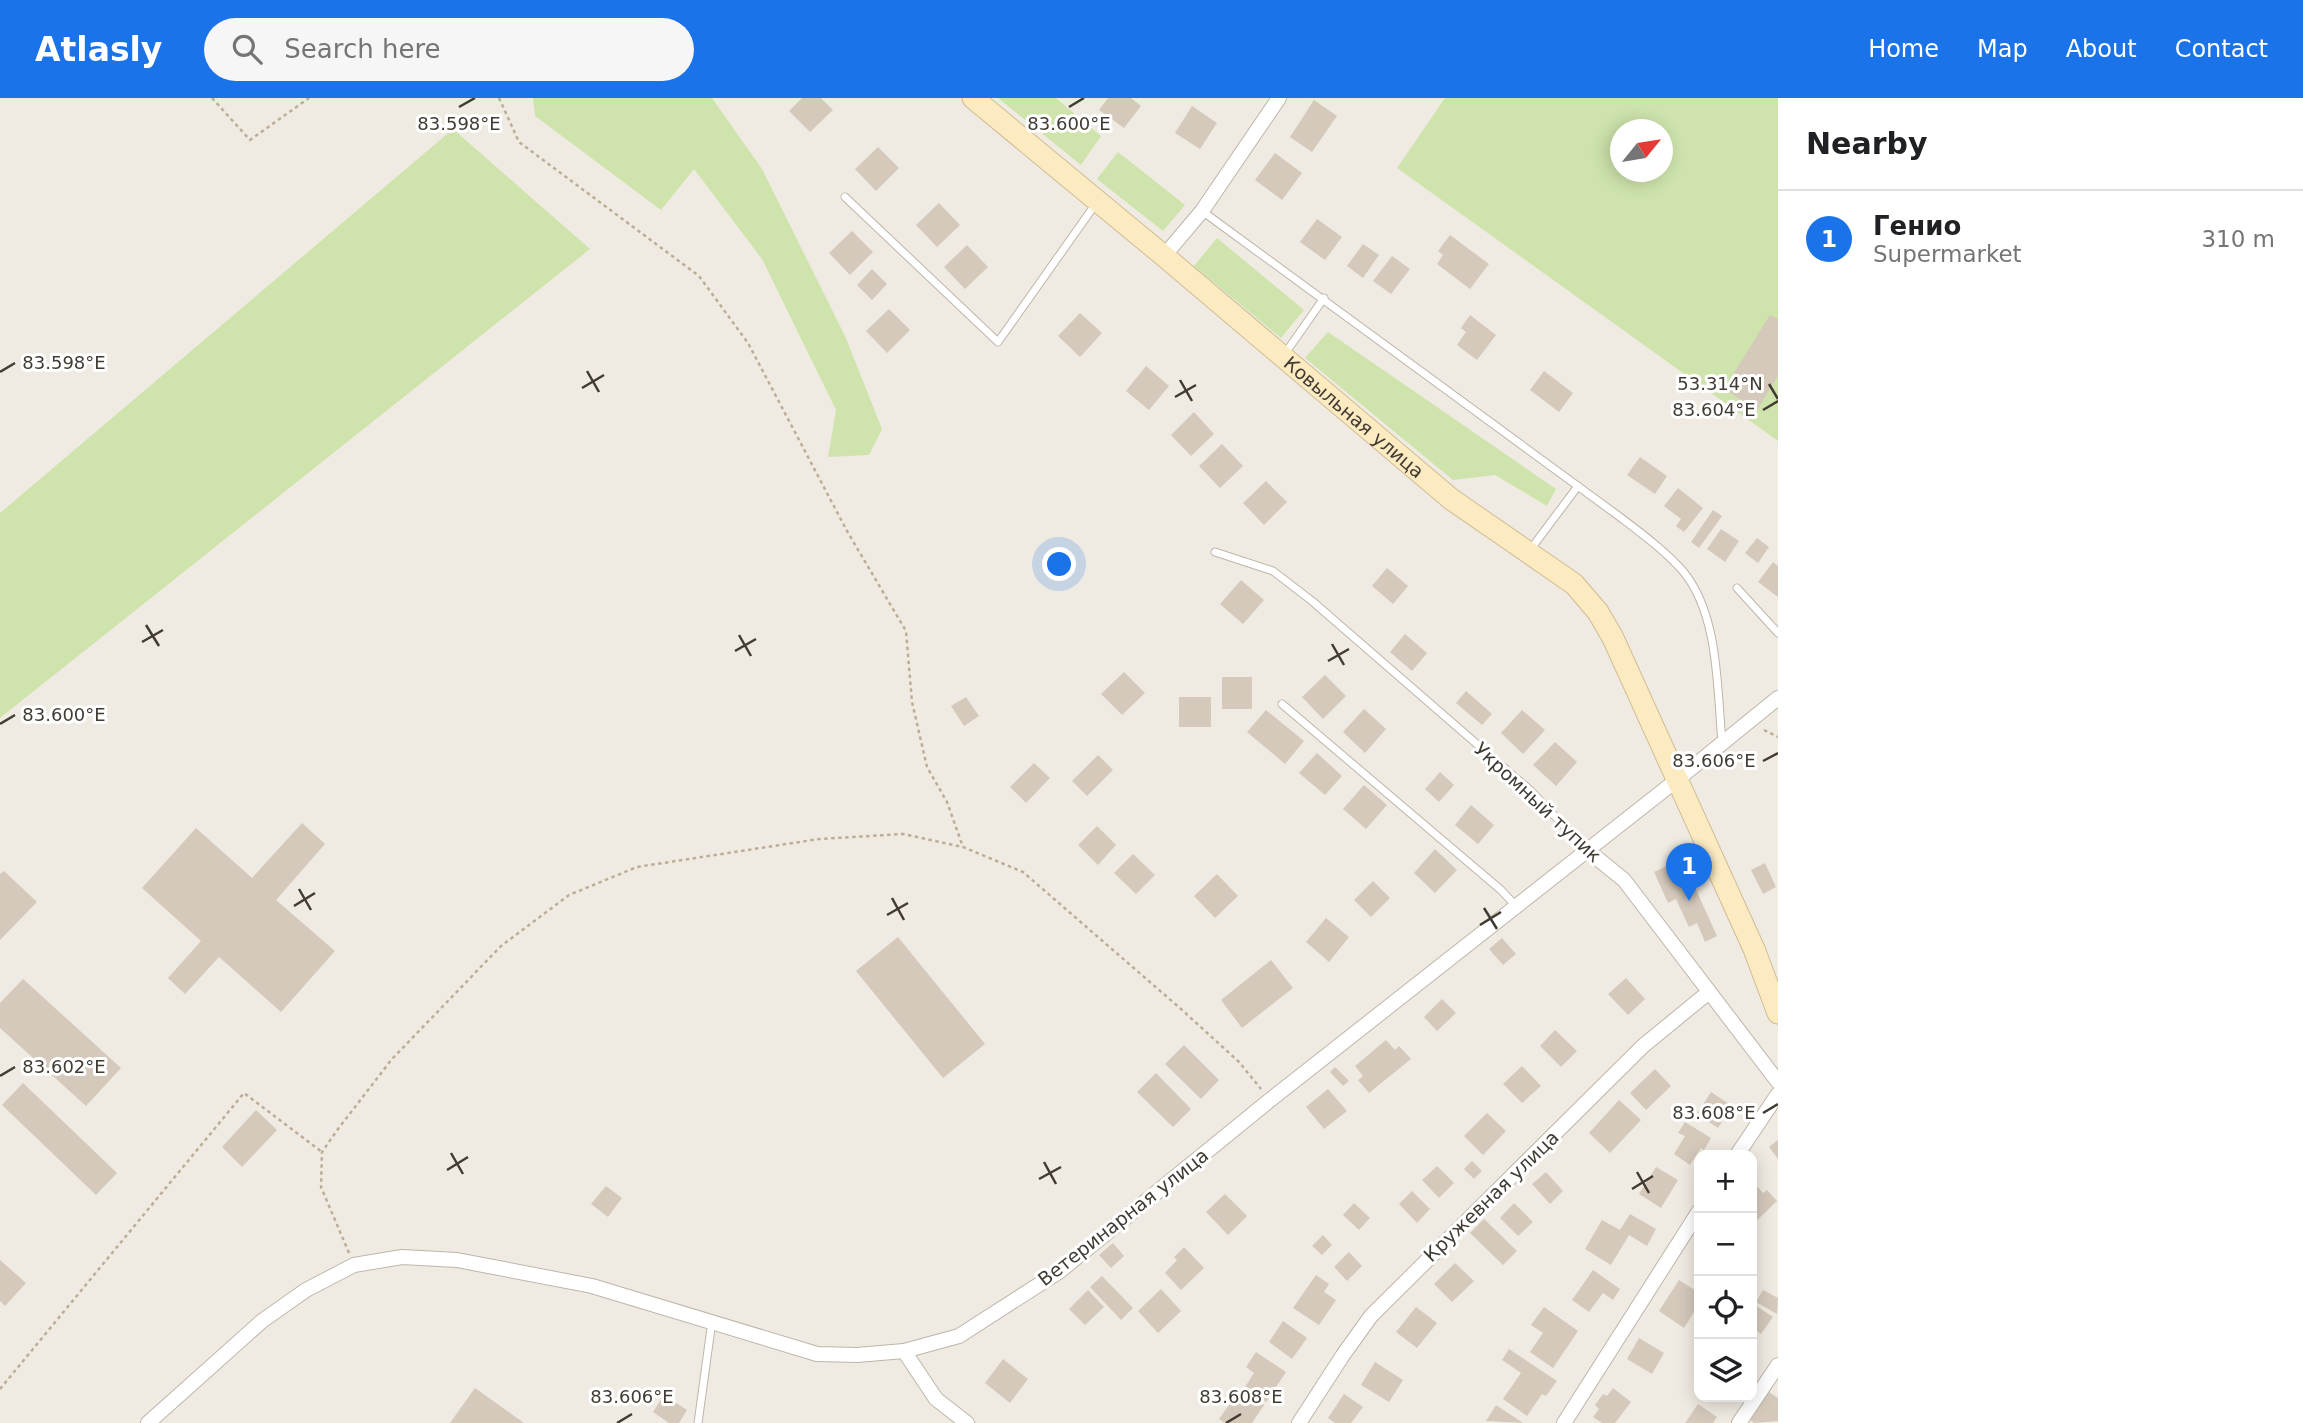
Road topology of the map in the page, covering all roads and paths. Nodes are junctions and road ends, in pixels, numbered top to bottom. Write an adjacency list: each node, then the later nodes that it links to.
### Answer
1 (212, 98): 2 (path)
2 (309, 98)
3 (499, 98): 21 (path)
4 (973, 98): 7 (street, Ковыльная улица)
5 (1279, 98): 8 (street)
6 (845, 197): 7 (lane)
7 (1098, 202): 9 (street, Ковыльная улица)
8 (1202, 211): 9 (street); 10 (lane)
9 (1164, 256): 11 (street, Ковыльная улица)
10 (1324, 298): 11 (lane); 12 (lane)
11 (1283, 355): 13 (street, Ковыльная улица)
12 (1578, 486): 13 (lane); 19 (lane)
13 (1529, 551): 20 (street, Ковыльная улица)
14 (1214, 552): 22 (lane, Укромный тупик)
15 (1737, 588): 16 (lane)
16 (1778, 633)
17 (1778, 698): 19 (street, Ветеринарная улица)
18 (1282, 704): 23 (lane)
19 (1722, 744): 20 (street, Ветеринарная улица)
20 (1678, 779): 22 (street, Ветеринарная улица); 25 (street, Ковыльная улица)
21 (962, 847): 28 (path); 30 (path)
22 (1587, 850): 23 (street, Ветеринарная улица); 24 (street, Укромный тупик)
23 (1516, 905): 28 (street, Ветеринарная улица)
24 (1709, 992): 26 (street, Укромный тупик); 40 (street, Кружевная улица)
25 (1778, 1013)
26 (1778, 1082)
27 (1778, 1094): 29 (street)
28 (1270, 1100): 34 (street, Ветеринарная улица)
29 (1740, 1150)
30 (322, 1152): 32 (path); 36 (path)
31 (1698, 1213): 41 (street)
32 (354, 1265): 33 (street, Ветеринарная улица); 37 (street, Ветеринарная улица)
33 (712, 1321): 34 (street, Ветеринарная улица); 38 (lane)
34 (904, 1352): 39 (street)
35 (1778, 1365): 42 (street)
36 (0, 1389)
37 (148, 1423)
38 (698, 1423)
39 (967, 1423)
40 (1299, 1423)
41 (1564, 1423)
42 (1739, 1423)

